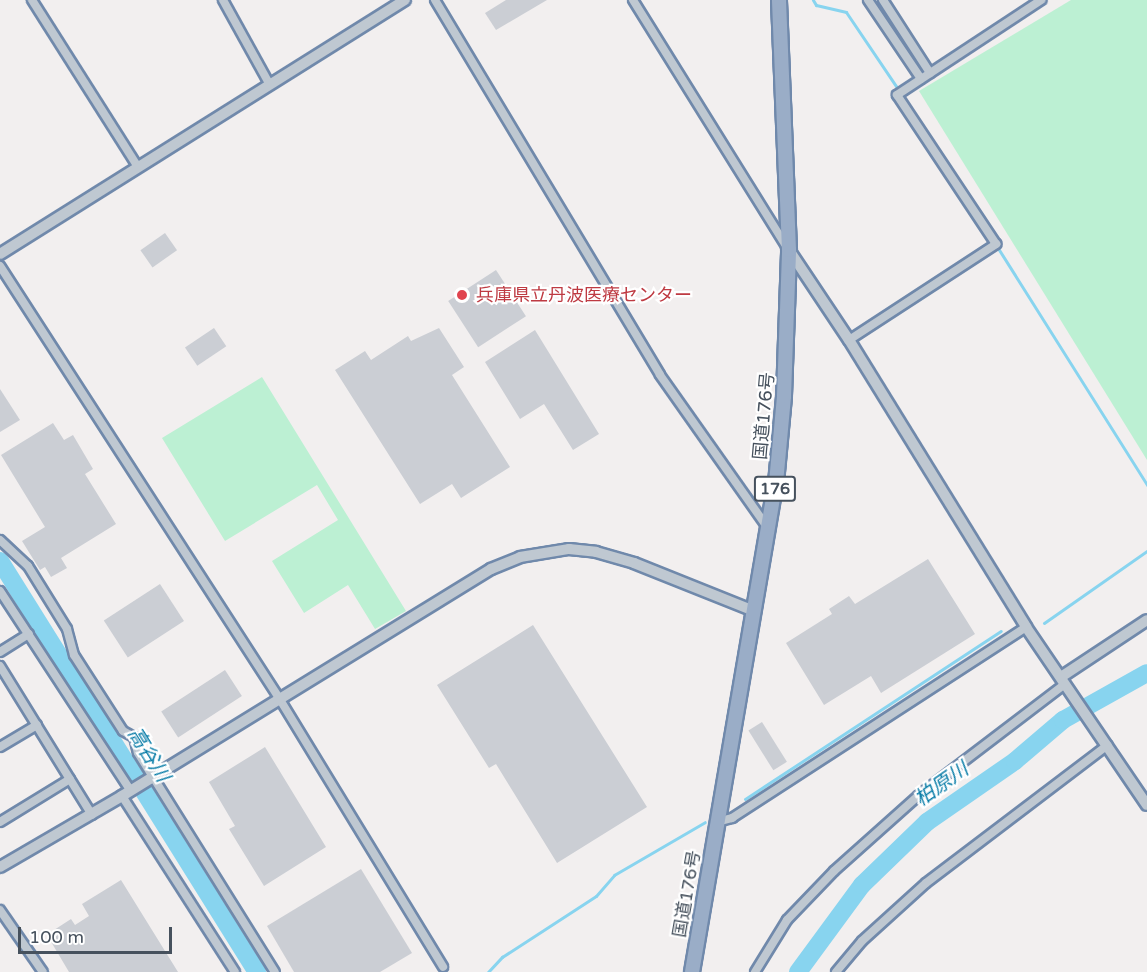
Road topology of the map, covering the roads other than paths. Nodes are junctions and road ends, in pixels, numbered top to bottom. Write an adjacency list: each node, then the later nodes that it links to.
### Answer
1 (32, 0): 13 (street)
2 (223, 0): 12 (street)
3 (405, 0): 12 (street)
4 (435, 0): 18 (street)
5 (633, 0): 14 (street)
6 (779, 0): 14 (highway, 国道176号 / 176)
7 (868, 0): 11 (street)
8 (883, 0): 10 (street)
9 (1041, 0): 10 (street)
10 (930, 73): 11 (street)
11 (921, 79): 17 (street)
12 (270, 85): 13 (street)
13 (138, 167): 15 (street)
14 (789, 250): 17 (street); 18 (highway, 国道176号 / 176)
15 (0, 254)
16 (0, 266): 28 (street)
17 (849, 340): 23 (street)
18 (769, 528): 21 (highway, 国道176号 / 176)
19 (0, 540): 33 (street)
20 (0, 591): 24 (street)
21 (754, 611): 28 (street); 38 (highway, 国道176号 / 176)
22 (1147, 620): 27 (street)
23 (1026, 627): 27 (street); 38 (street)
24 (28, 634): 25 (street); 34 (street)
25 (0, 651)
26 (0, 666): 29 (street)
27 (1063, 680): 30 (street); 46 (street)
28 (279, 698): 33 (street); 41 (street)
29 (37, 725): 31 (street); 32 (street)
30 (1108, 745): 35 (street); 47 (street)
31 (0, 747)
32 (70, 779): 36 (street); 37 (street)
33 (151, 779): 34 (street); 44 (street)
34 (127, 794): 36 (street); 43 (street)
35 (1147, 805)
36 (92, 815): 39 (street)
37 (0, 822)
38 (717, 822): 45 (highway, 国道176号 / 176)
39 (0, 867)
40 (0, 910): 42 (street)
41 (443, 967)
42 (43, 972)
43 (235, 972)
44 (275, 972)
45 (692, 972)
46 (755, 972)
47 (836, 972)

